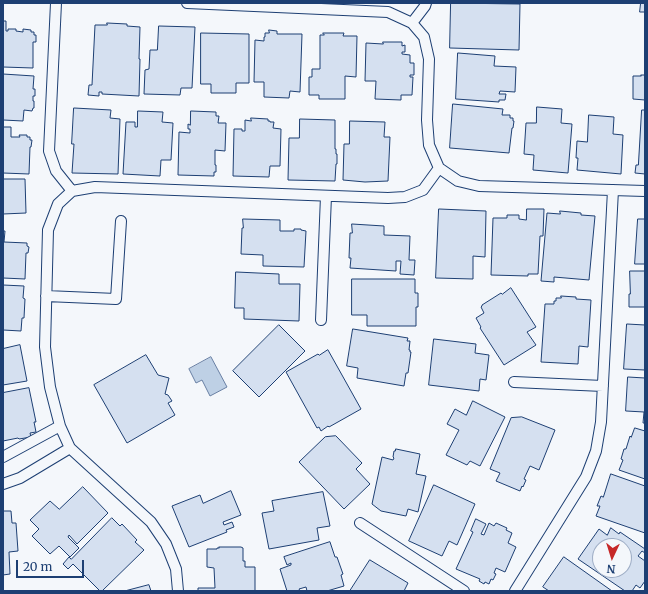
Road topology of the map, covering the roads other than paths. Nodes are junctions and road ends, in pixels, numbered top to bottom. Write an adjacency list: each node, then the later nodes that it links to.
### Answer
1 (56, 3): 7 (lane)
2 (187, 3): 4 (lane)
3 (426, 3): 4 (lane)
4 (412, 23): 5 (lane)
5 (439, 168): 6 (lane); 9 (lane)
6 (613, 190): 8 (lane); 14 (lane)
7 (72, 191): 9 (lane); 11 (lane)
8 (645, 191)
9 (326, 196): 12 (lane)
10 (121, 221): 11 (lane)
11 (46, 296): 15 (lane)
12 (321, 320)
13 (514, 382): 14 (lane)
14 (603, 386): 22 (lane)
15 (60, 426): 16 (lane); 17 (lane)
16 (70, 448): 18 (lane); 20 (lane)
17 (3, 457)
18 (3, 484)
19 (360, 523): 21 (lane)
20 (178, 591)
21 (464, 591)
22 (515, 591)

